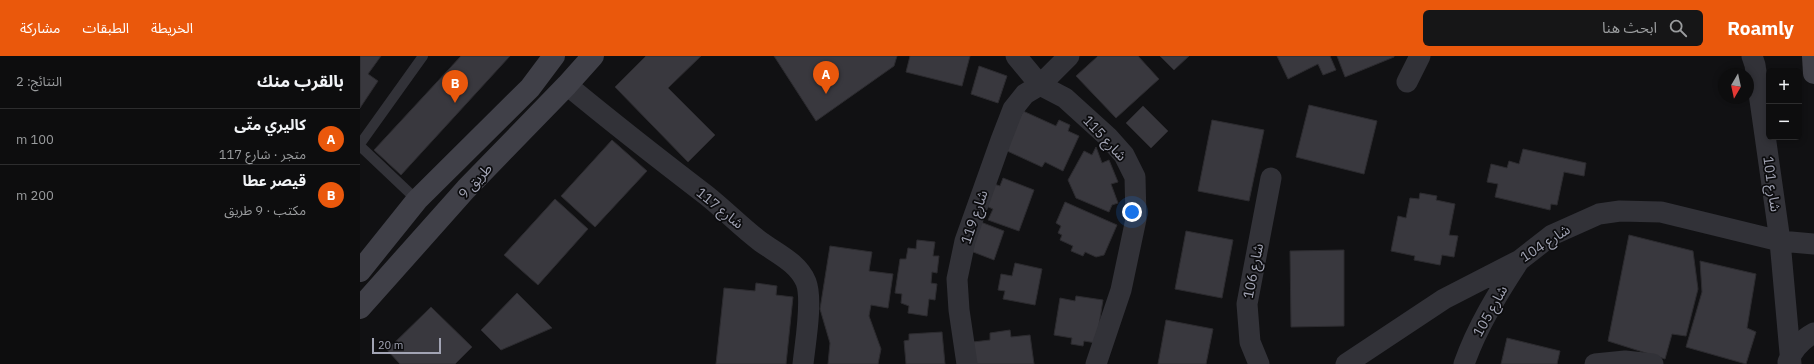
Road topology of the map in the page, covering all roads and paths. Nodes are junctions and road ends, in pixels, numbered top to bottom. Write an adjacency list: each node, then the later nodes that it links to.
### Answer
1 (423, 56): 13 (lane)
2 (554, 56): 15 (street, 9 طريق)
3 (593, 56): 11 (street, 9 طريق)
4 (1016, 56): 12 (street, شارع 115)
5 (1069, 56): 12 (street, شارع 119)
6 (1420, 56): 10 (street)
7 (1752, 56): 16 (street, شارع 101)
8 (1813, 56): 9 (street)
9 (1814, 73)
10 (1407, 82)
11 (567, 85): 20 (street, 9 طريق); 23 (street, شارع 117)
12 (1040, 85): 24 (street, شارع 119); 25 (street, شارع 115)
13 (360, 145): 15 (lane)
14 (1271, 178): 26 (street, شارع 106)
15 (417, 200): 19 (street, 9 طريق)
16 (1780, 242): 17 (street, شارع 104); 18 (street, شارع 104); 22 (street, شارع 101)
17 (1814, 244)
18 (1520, 260): 27 (street, شارع 104); 28 (street, شارع 105)
19 (360, 271)
20 (360, 308)
21 (1814, 333): 22 (street)
22 (1793, 361)
23 (803, 364)
24 (967, 364)
25 (1096, 364)
26 (1259, 364)
27 (1346, 364)
28 (1464, 364)
29 (1595, 364): 30 (street)
30 (1652, 364)

